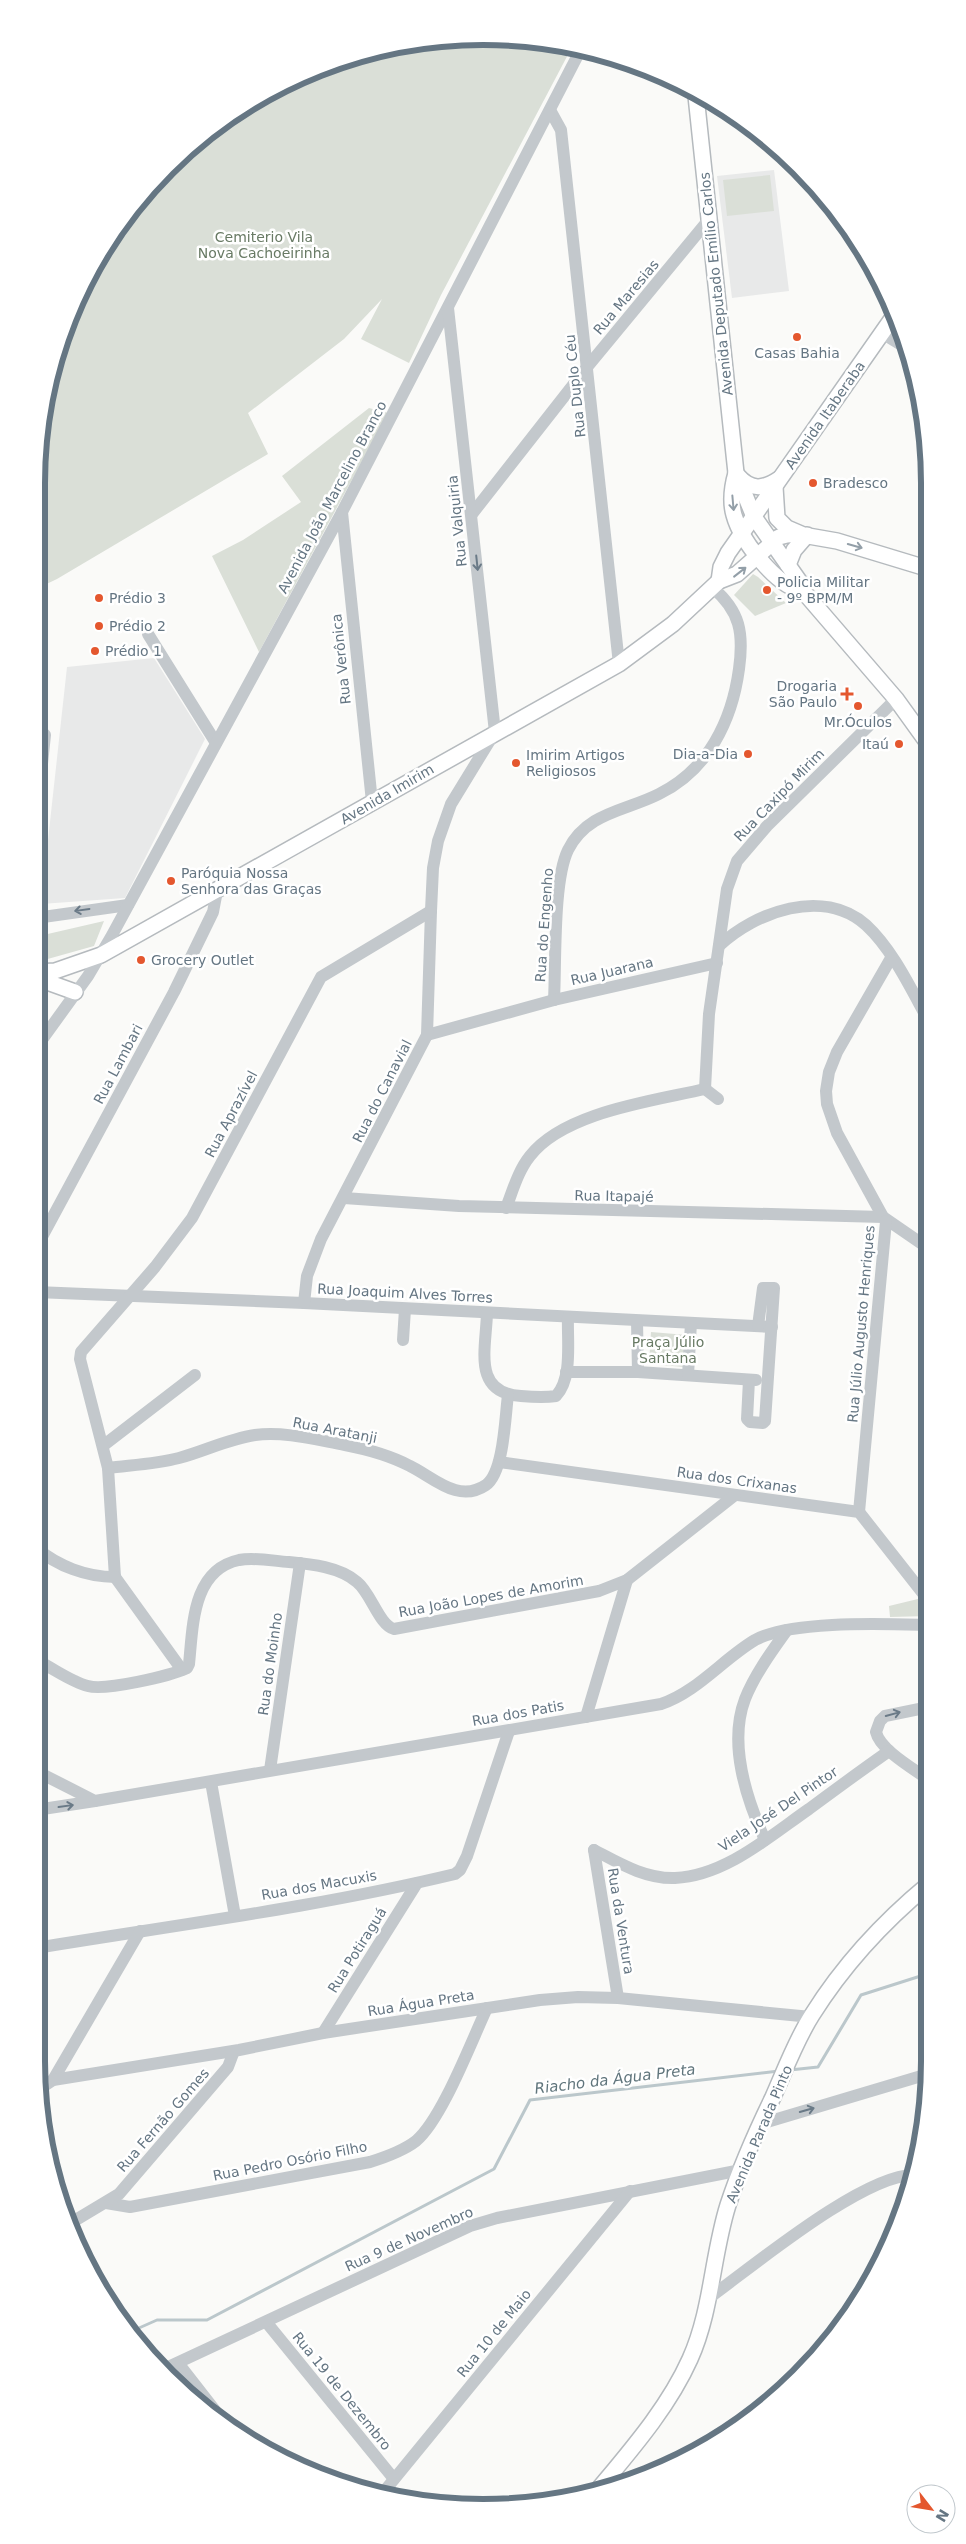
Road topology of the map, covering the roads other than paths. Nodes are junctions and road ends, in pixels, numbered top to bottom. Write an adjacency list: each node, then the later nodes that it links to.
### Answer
1 (577, 55): 3 (street, Avenida João Marcelino Branco)
2 (697, 101): 4 (main road, Avenida Deputado Emílio Carlos)
3 (550, 110): 5 (street, Avenida João Marcelino Branco); 9 (street, Rua Duplo Céu)
4 (710, 217): 9 (street, Rua Maresias); 10 (main road, Avenida Deputado Emílio Carlos)
5 (448, 308): 12 (street, Avenida João Marcelino Branco); 13 (street, Rua Valquiria)
6 (890, 321): 7 (main road, Avenida Itaberaba)
7 (882, 333): 8 (street); 11 (main road, Avenida Itaberaba)
8 (898, 343)
9 (588, 366): 13 (street, Rua Maresias); 24 (street, Rua Duplo Céu)
10 (736, 473): 11 (main road); 14 (main road, Avenida Deputado Emílio Carlos); 15 (main road, Avenida Deputado Emílio Carlos, one-way to 15)
11 (779, 481): 14 (main road, Avenida Itaberaba); 16 (main road)
12 (342, 512): 28 (street, Avenida João Marcelino Branco); 31 (street, Rua Verônica)
13 (472, 514): 26 (street, Rua Valquiria, one-way to 26)
14 (754, 517): 15 (main road); 17 (main road)
15 (742, 533): 18 (main road); 21 (main road)
16 (807, 535): 17 (main road); 19 (main road); 20 (main road, one-way to 20)
17 (772, 543): 18 (main road, Avenida Imirim); 19 (main road)
18 (757, 556): 21 (main road, Avenida Imirim, one-way to 18); 22 (main road)
19 (788, 565): 22 (main road)
20 (921, 566)
21 (716, 584): 24 (main road, Avenida Imirim); 43 (street, Rua do Engenho)
22 (804, 591): 25 (main road)
23 (148, 634): 28 (street)
24 (619, 664): 26 (main road, Avenida Imirim)
25 (896, 699): 27 (main road); 36 (street, Rua Caxipó Mirim)
26 (495, 732): 29 (main road, Avenida Imirim); 30 (street, Rua do Canavial)
27 (921, 734)
28 (216, 743): 33 (street, Avenida João Marcelino Branco)
29 (457, 753): 30 (street); 31 (main road, Avenida Imirim)
30 (472, 769): 34 (street, Rua do Canavial)
31 (372, 802): 32 (main road, Avenida Imirim)
32 (217, 891): 37 (main road, Avenida Imirim); 52 (street, Rua Lambari)
33 (128, 905): 35 (street, one-way to 35); 37 (street, Avenida João Marcelino Branco)
34 (431, 911): 46 (street, Rua do Canavial); 55 (street, Rua Aprazível)
35 (45, 917)
36 (719, 946): 38 (street); 39 (street, Rua Caxipó Mirim)
37 (101, 955): 40 (main road, Avenida Imirim); 42 (street, Avenida João Marcelino Branco)
38 (891, 958): 44 (street); 51 (street, Rua Júlio Augusto Henriques)
39 (717, 962): 43 (street, Rua Juarana); 47 (street, Rua Caxipó Mirim)
40 (45, 972)
41 (45, 981): 42 (main road)
42 (76, 992): 45 (street, Avenida João Marcelino Branco)
43 (554, 1000): 46 (street, Rua Juarana)
44 (921, 1008)
45 (45, 1035)
46 (428, 1035): 49 (street, Rua do Canavial)
47 (705, 1088): 48 (street); 50 (street)
48 (718, 1099)
49 (344, 1198): 50 (street, Rua Itapajé); 56 (street, Rua do Canavial)
50 (506, 1208): 51 (street, Rua Itapajé)
51 (885, 1219): 53 (street); 76 (street, Rua Júlio Augusto Henriques)
52 (45, 1231)
53 (921, 1243)
54 (45, 1292): 55 (street, Rua Joaquim Alves Torres)
55 (129, 1297): 56 (street, Rua Joaquim Alves Torres); 72 (street, Rua Aprazível)
56 (304, 1303): 57 (street, Rua Joaquim Alves Torres)
57 (405, 1309): 58 (street, Rua Joaquim Alves Torres); 64 (street)
58 (487, 1313): 59 (street, Rua Joaquim Alves Torres); 71 (street)
59 (568, 1317): 60 (street, Rua Joaquim Alves Torres); 65 (street)
60 (637, 1321): 61 (street, Rua Joaquim Alves Torres); 66 (street)
61 (691, 1323): 62 (street, Rua Joaquim Alves Torres); 68 (street)
62 (758, 1326): 63 (street, Rua Joaquim Alves Torres); 63 (street)
63 (772, 1327): 70 (street)
64 (403, 1340)
65 (566, 1372): 66 (street); 71 (street)
66 (638, 1372): 68 (street)
67 (195, 1375): 72 (street)
68 (688, 1375): 69 (street)
69 (749, 1380): 70 (street); 70 (street)
70 (767, 1380)
71 (508, 1395): 73 (street, Rua Aratanji)
72 (104, 1445): 74 (street)
73 (499, 1462): 74 (street, Rua Aratanji); 75 (street, Rua dos Crixanas)
74 (108, 1468): 79 (street)
75 (736, 1495): 76 (street, Rua dos Crixanas); 80 (street, Rua João Lopes de Amorim)
76 (859, 1512): 81 (street)
77 (45, 1554): 79 (street)
78 (300, 1563): 80 (street, Rua João Lopes de Amorim); 85 (street, Rua João Lopes de Amorim); 90 (street, Rua do Moinho)
79 (115, 1577): 85 (street)
80 (627, 1580): 87 (street)
81 (921, 1591)
82 (921, 1625): 83 (street, Rua dos Patis)
83 (788, 1630): 87 (street, Rua dos Patis); 96 (street)
84 (45, 1665): 85 (street)
85 (182, 1670)
86 (921, 1709): 89 (street, one-way to 86)
87 (586, 1717): 88 (street, Rua dos Patis)
88 (509, 1731): 90 (street, Rua dos Patis); 98 (street, Rua dos Macuxis)
89 (889, 1751): 91 (street); 96 (street, Viela José Del Pintor)
90 (270, 1770): 93 (street, Rua dos Patis)
91 (921, 1774)
92 (45, 1776): 94 (street)
93 (211, 1782): 94 (street, Rua dos Patis); 100 (street)
94 (95, 1801): 95 (street, Rua dos Patis, one-way to 94)
95 (45, 1809)
96 (765, 1840): 97 (street, Viela José Del Pintor)
97 (594, 1850): 103 (street, Rua da Ventura)
98 (417, 1883): 100 (street, Rua dos Macuxis); 106 (street, Rua Potiraguá)
99 (921, 1891): 105 (main road, Avenida Parada Pinto)
100 (235, 1916): 101 (street, Rua dos Macuxis)
101 (140, 1931): 102 (street, Rua dos Macuxis); 109 (street)
102 (45, 1947)
103 (618, 1998): 104 (street, Rua Água Preta); 105 (street, Rua Água Preta)
104 (487, 2008): 106 (street, Rua Água Preta); 115 (street, Rua Pedro Osório Filho)
105 (811, 2016): 111 (main road, Avenida Parada Pinto)
106 (323, 2033): 107 (street, Rua Água Preta)
107 (234, 2051): 109 (street, Rua Água Preta); 115 (street, Rua Fernão Gomes)
108 (920, 2076): 111 (street, one-way to 108)
109 (54, 2080): 110 (street, Rua Água Preta)
110 (46, 2085)
111 (760, 2124): 112 (main road, Avenida Parada Pinto)
112 (741, 2170): 114 (street, Rua 9 de Novembro); 117 (main road, Avenida Parada Pinto)
113 (905, 2176): 117 (street)
114 (630, 2191): 118 (street, Rua 9 de Novembro); 122 (street, Rua 10 de Maio)
115 (106, 2203): 116 (street, Rua Fernão Gomes)
116 (75, 2220)
117 (709, 2298): 123 (main road, Avenida Parada Pinto)
118 (267, 2322): 119 (street, Rua 9 de Novembro); 122 (street, Rua 19 de Dezembro)
119 (178, 2363): 120 (street, Rua 9 de Novembro); 121 (street)
120 (169, 2367)
121 (208, 2401)
122 (394, 2479): 124 (street, Rua 10 de Maio)
123 (605, 2481)
124 (387, 2488)

